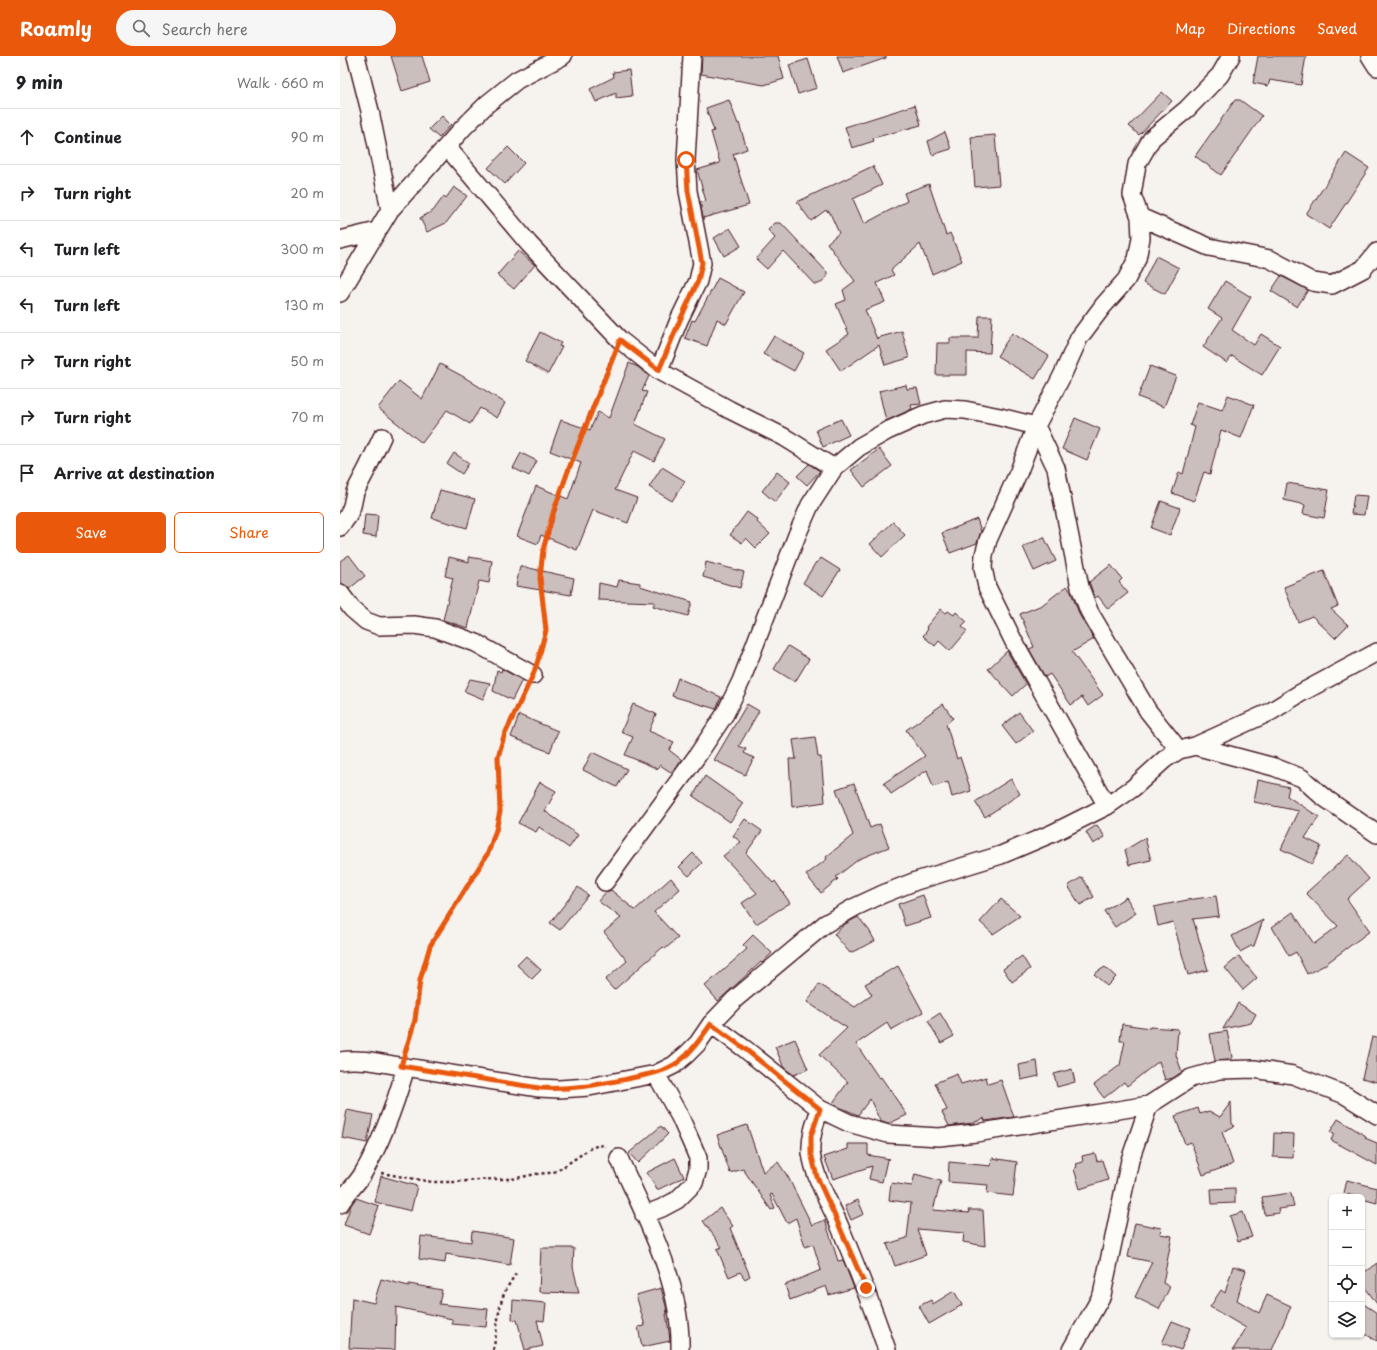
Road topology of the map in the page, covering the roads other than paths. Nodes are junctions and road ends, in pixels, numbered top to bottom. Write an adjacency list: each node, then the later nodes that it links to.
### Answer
1 (356, 56): 8 (street)
2 (563, 56): 7 (street)
3 (692, 56): 14 (street)
4 (1231, 56): 9 (street)
5 (1370, 56): 6 (street)
6 (1377, 68)
7 (447, 147): 8 (street); 14 (street)
8 (390, 210): 10 (street)
9 (1140, 217): 12 (street); 15 (street)
10 (377, 231): 11 (street); 13 (street)
11 (340, 240)
12 (1377, 252)
13 (340, 293)
14 (659, 370): 17 (street)
15 (1036, 426): 17 (street); 22 (street); 23 (street)
16 (382, 437): 18 (street)
17 (834, 468): 25 (street)
18 (340, 528)
19 (340, 593): 21 (street)
20 (1377, 652): 22 (street)
21 (533, 675)
22 (1187, 748): 23 (street); 24 (street)
23 (1107, 806): 26 (street)
24 (1377, 834)
25 (605, 882)
26 (711, 1024): 29 (street); 31 (street)
27 (340, 1061): 28 (street)
28 (404, 1067): 29 (street); 34 (street)
29 (656, 1074): 35 (street)
30 (1149, 1105): 31 (street); 32 (street); 38 (street)
31 (820, 1109): 37 (street)
32 (1377, 1115)
33 (619, 1158): 35 (street)
34 (340, 1204)
35 (644, 1215): 36 (street)
36 (680, 1350)
37 (887, 1350)
38 (1071, 1350)

